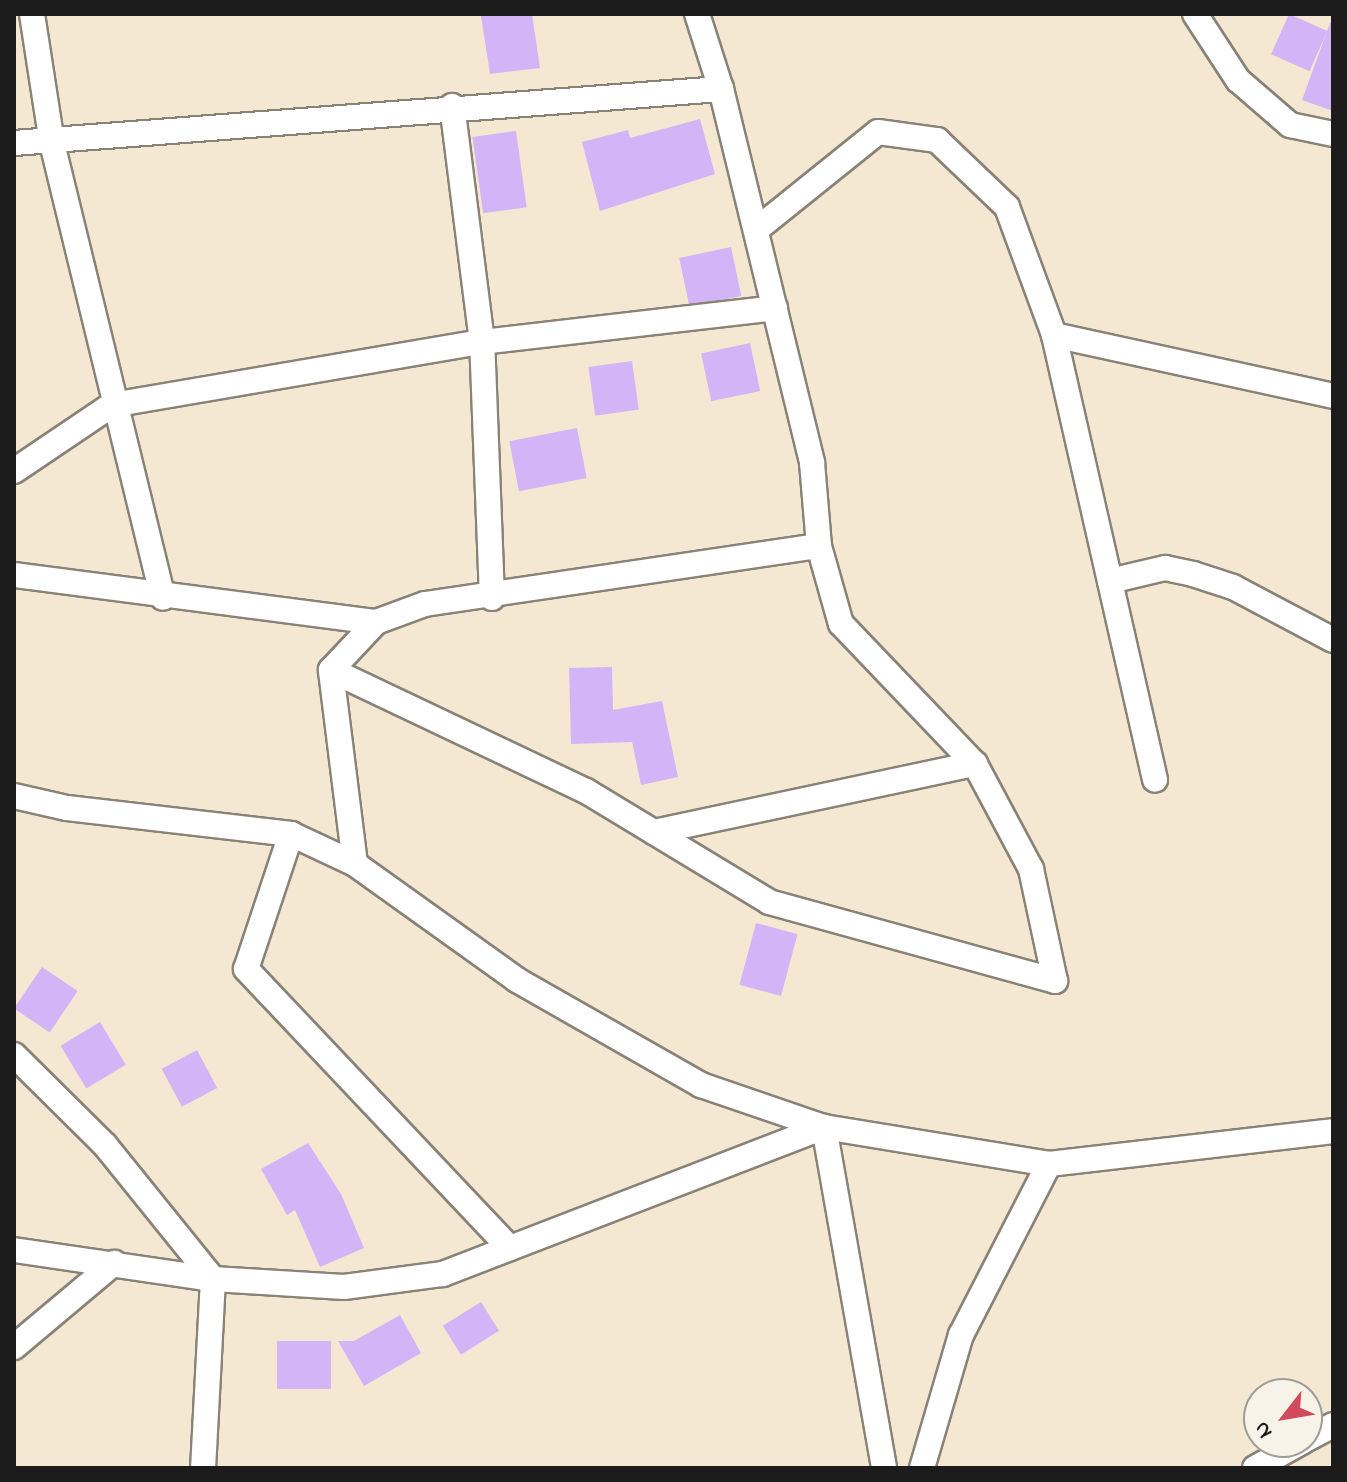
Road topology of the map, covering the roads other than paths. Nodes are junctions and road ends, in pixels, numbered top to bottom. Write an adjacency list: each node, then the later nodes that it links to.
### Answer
1 (32, 14): 8 (street)
2 (697, 14): 4 (street)
3 (1195, 14): 6 (street)
4 (721, 89): 5 (street); 9 (street)
5 (452, 106): 8 (street); 12 (street)
6 (1333, 134)
7 (14, 143): 8 (street)
8 (52, 143): 14 (street)
9 (756, 230): 10 (street); 11 (street)
10 (775, 308): 12 (street); 16 (street)
11 (1054, 335): 13 (street); 18 (street)
12 (482, 342): 14 (street); 20 (street)
13 (1333, 396)
14 (112, 405): 15 (street); 19 (street)
15 (14, 471)
16 (819, 546): 20 (street); 24 (street)
17 (14, 575): 19 (street)
18 (1110, 581): 22 (street); 25 (street)
19 (163, 598): 21 (street)
20 (492, 598): 21 (street)
21 (376, 622): 23 (street)
22 (1333, 640)
23 (331, 670): 27 (street); 29 (street)
24 (975, 764): 27 (street); 27 (street)
25 (1155, 780)
26 (14, 796): 28 (street)
27 (654, 832)
28 (291, 834): 29 (street); 34 (street)
29 (355, 864): 31 (street)
30 (14, 1055): 37 (street)
31 (824, 1127): 33 (street); 34 (street); 41 (street)
32 (1333, 1131): 33 (street)
33 (1049, 1164): 42 (street)
34 (510, 1248): 37 (street)
35 (14, 1250): 36 (street)
36 (114, 1263): 37 (street); 38 (street)
37 (213, 1279): 40 (street)
38 (14, 1347)
39 (1274, 1458): 43 (street)
40 (203, 1468)
41 (884, 1468)
42 (922, 1468)
43 (1255, 1468)

